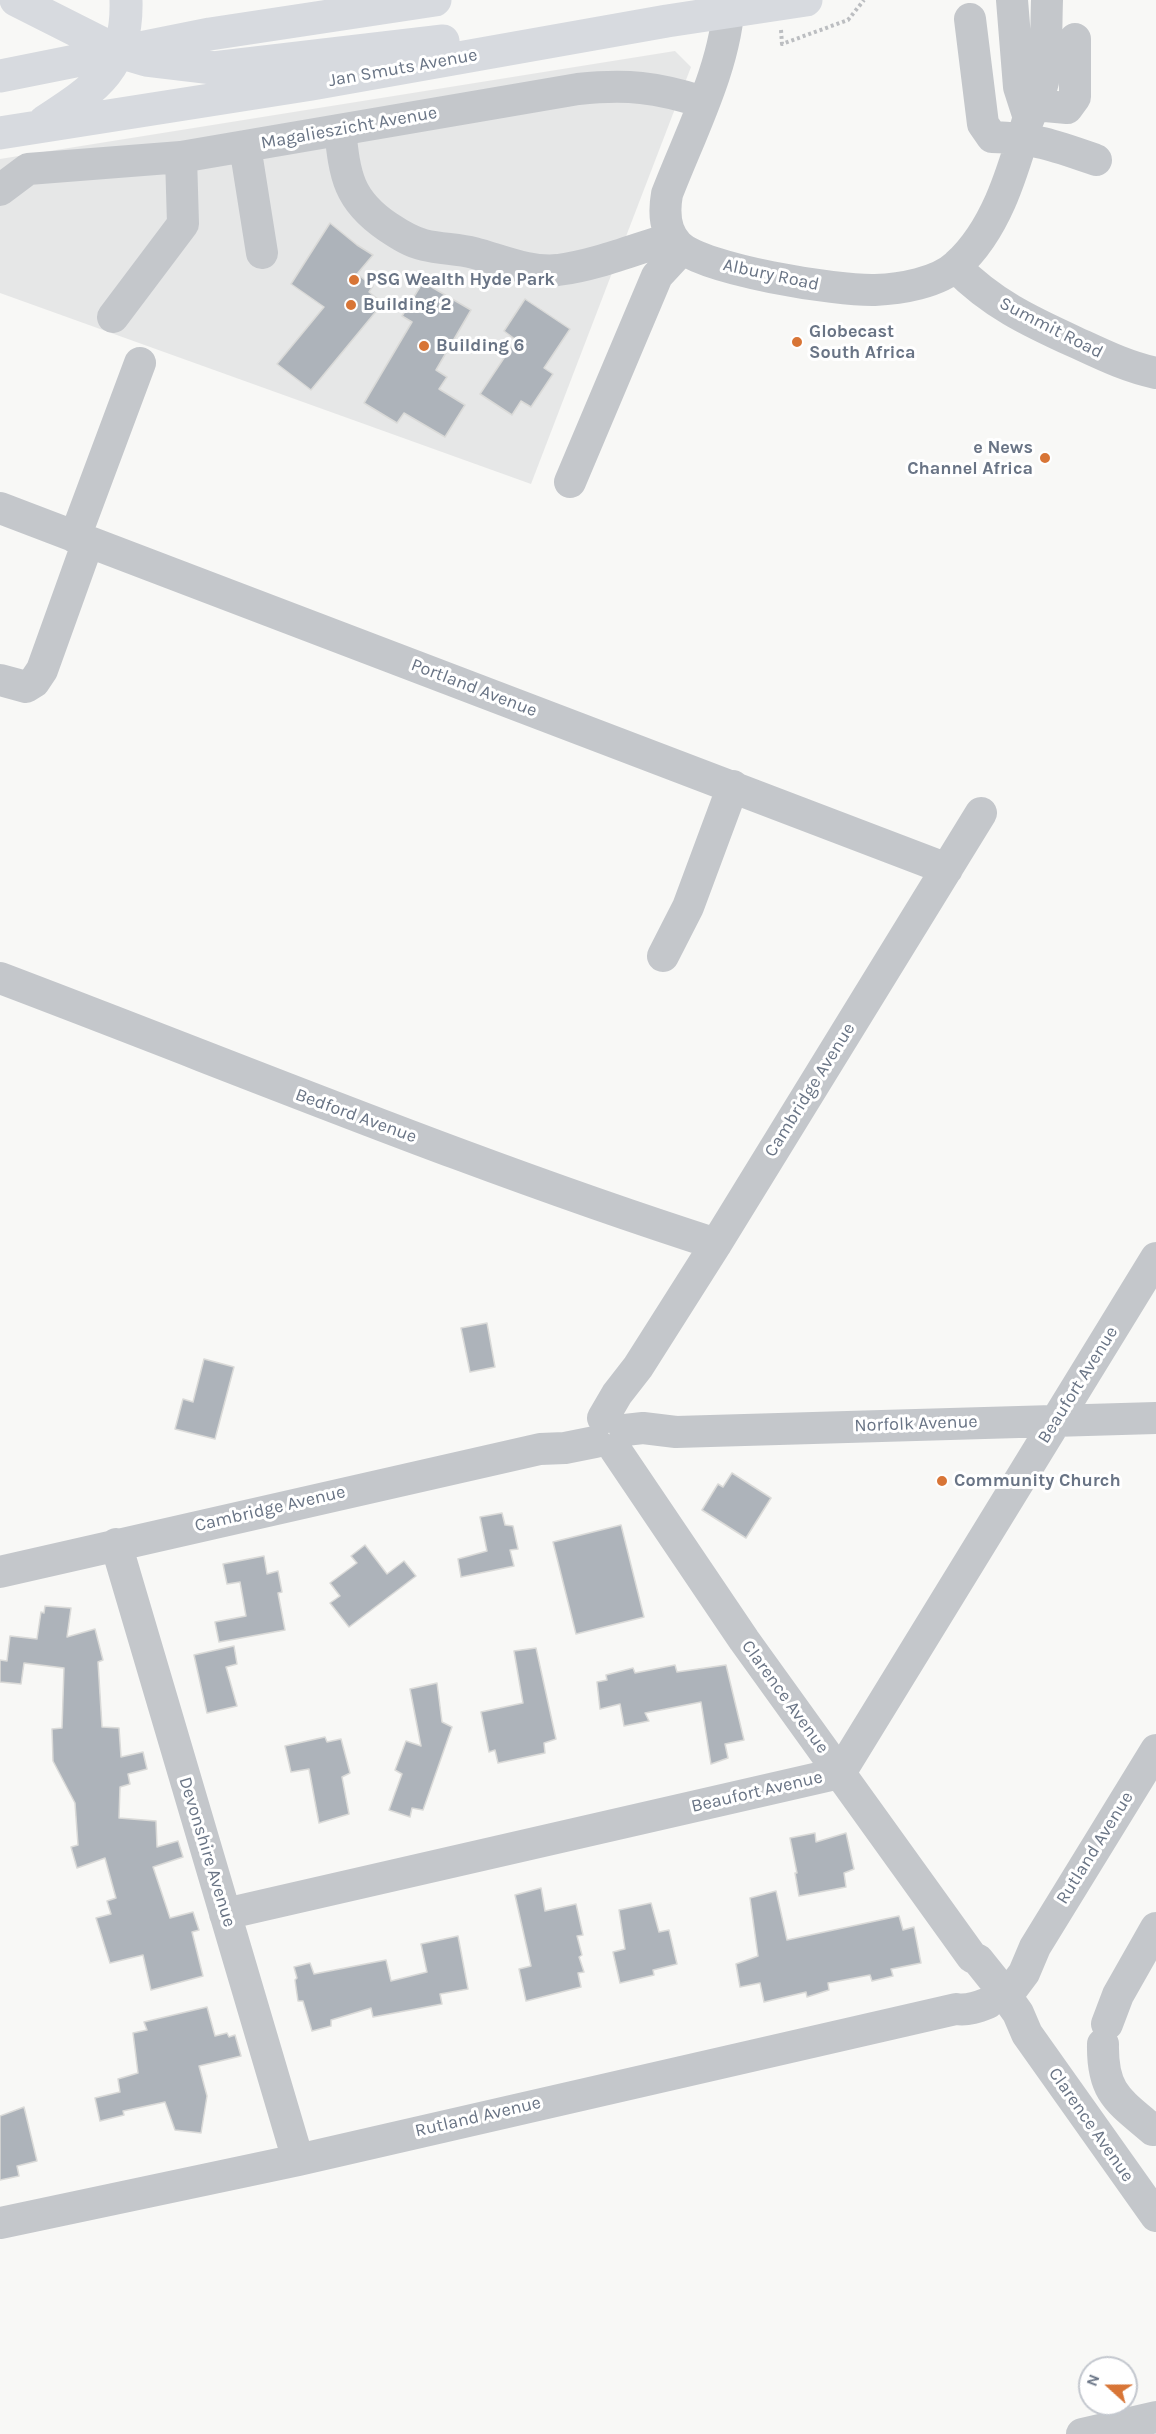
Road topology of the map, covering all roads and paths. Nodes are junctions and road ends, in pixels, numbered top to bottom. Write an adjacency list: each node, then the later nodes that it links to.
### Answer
1 (16, 0): 13 (main road)
2 (126, 0): 13 (main road)
3 (435, 0): 13 (main road)
4 (806, 0): 8 (main road, Jan Smuts Avenue)
5 (864, 0): 10 (path)
6 (1012, 0): 16 (street)
7 (1047, 0): 16 (street, Albury Road)
8 (729, 5): 11 (main road, Jan Smuts Avenue); 15 (street)
9 (970, 19): 16 (street)
10 (848, 20)
11 (667, 21): 13 (main road); 17 (main road, Jan Smuts Avenue)
12 (1075, 39): 16 (street)
13 (119, 52): 14 (main road); 17 (main road)
14 (0, 76)
15 (703, 102): 18 (street, Magalieszicht Avenue); 24 (street)
16 (1029, 120): 22 (street); 26 (street, Albury Road)
17 (35, 128): 19 (main road, Jan Smuts Avenue)
18 (340, 130): 20 (street, Magalieszicht Avenue); 24 (street)
19 (0, 133)
20 (245, 146): 21 (street, Magalieszicht Avenue); 25 (street)
21 (181, 157): 23 (street, Magalieszicht Avenue); 27 (street)
22 (1096, 160)
23 (0, 190)
24 (677, 243): 26 (street, Albury Road); 30 (street)
25 (262, 254)
26 (956, 267): 29 (street, Summit Road)
27 (113, 317)
28 (140, 363): 32 (street)
29 (1156, 373)
30 (570, 482)
31 (0, 508): 32 (street, Portland Avenue)
32 (81, 539): 33 (street); 34 (street, Portland Avenue)
33 (0, 680)
34 (733, 786): 36 (street, Portland Avenue); 37 (street)
35 (981, 813): 36 (street, Cambridge Avenue)
36 (947, 869): 39 (street, Cambridge Avenue)
37 (663, 956)
38 (0, 978): 39 (street, Bedford Avenue)
39 (716, 1244): 43 (street, Cambridge Avenue)
40 (1156, 1258): 42 (street, Beaufort Avenue)
41 (1156, 1418): 42 (street, Norfolk Avenue)
42 (1055, 1420): 43 (street, Norfolk Avenue); 47 (street, Beaufort Avenue)
43 (610, 1435): 44 (street, Cambridge Avenue); 47 (street, Clarence Avenue)
44 (116, 1544): 45 (street, Cambridge Avenue); 48 (street, Devonshire Avenue)
45 (0, 1572)
46 (1156, 1750): 50 (street, Rutland Avenue)
47 (840, 1773): 48 (street, Beaufort Avenue); 50 (street, Clarence Avenue)
48 (225, 1914): 52 (street, Devonshire Avenue)
49 (1156, 1928): 51 (street)
50 (996, 1993): 52 (street, Rutland Avenue); 53 (street, Clarence Avenue)
51 (1155, 2127): 53 (street)
52 (298, 2160): 55 (street, Rutland Avenue)
53 (1125, 2172): 54 (street, Clarence Avenue)
54 (1156, 2216)
55 (0, 2223)
56 (1156, 2417): 57 (street)
57 (1082, 2434)

